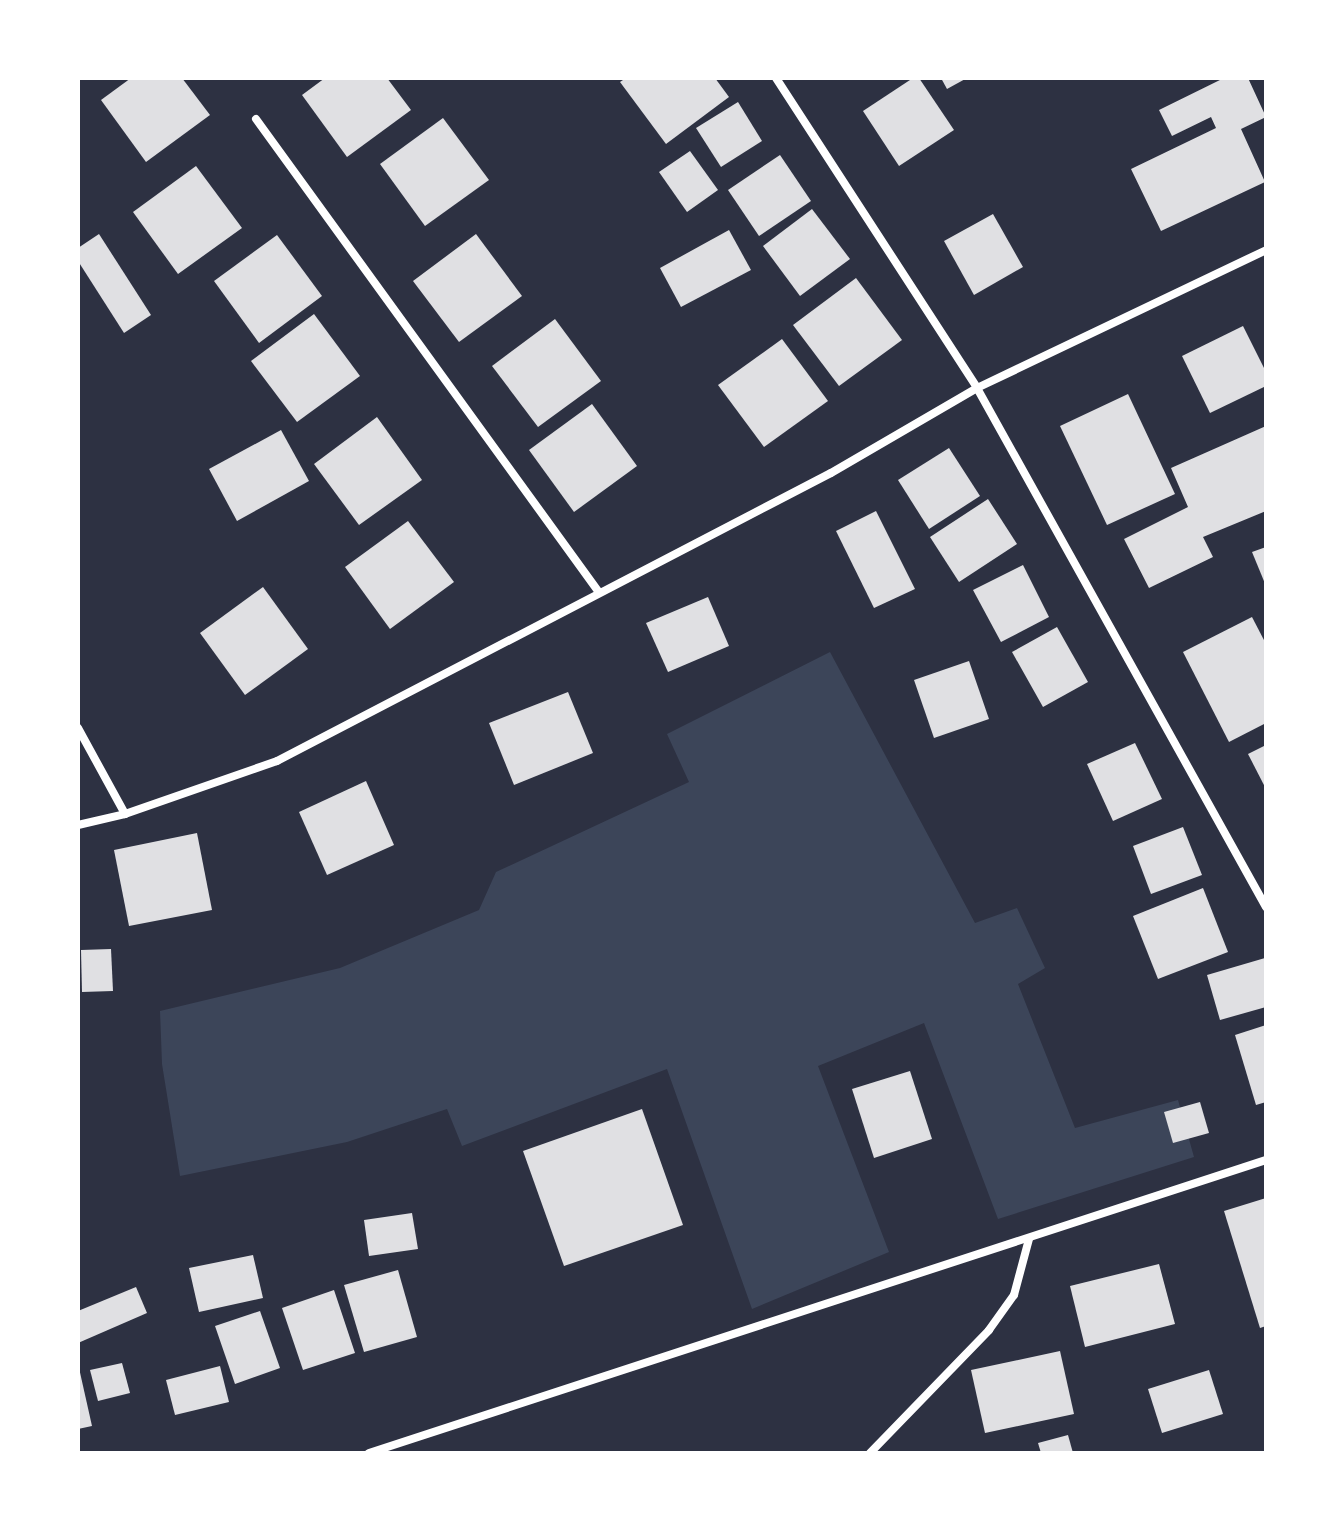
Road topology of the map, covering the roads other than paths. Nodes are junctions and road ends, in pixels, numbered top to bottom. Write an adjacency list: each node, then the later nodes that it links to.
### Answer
1 (776, 78): 4 (street)
2 (256, 119): 5 (street)
3 (1266, 250): 4 (street)
4 (977, 388): 5 (street); 9 (street)
5 (598, 591): 7 (street)
6 (78, 728): 7 (street)
7 (125, 814): 8 (street)
8 (78, 825)
9 (1266, 907)
10 (1266, 1160): 11 (street)
11 (1029, 1239): 12 (street); 13 (street)
12 (369, 1453)
13 (870, 1453)

